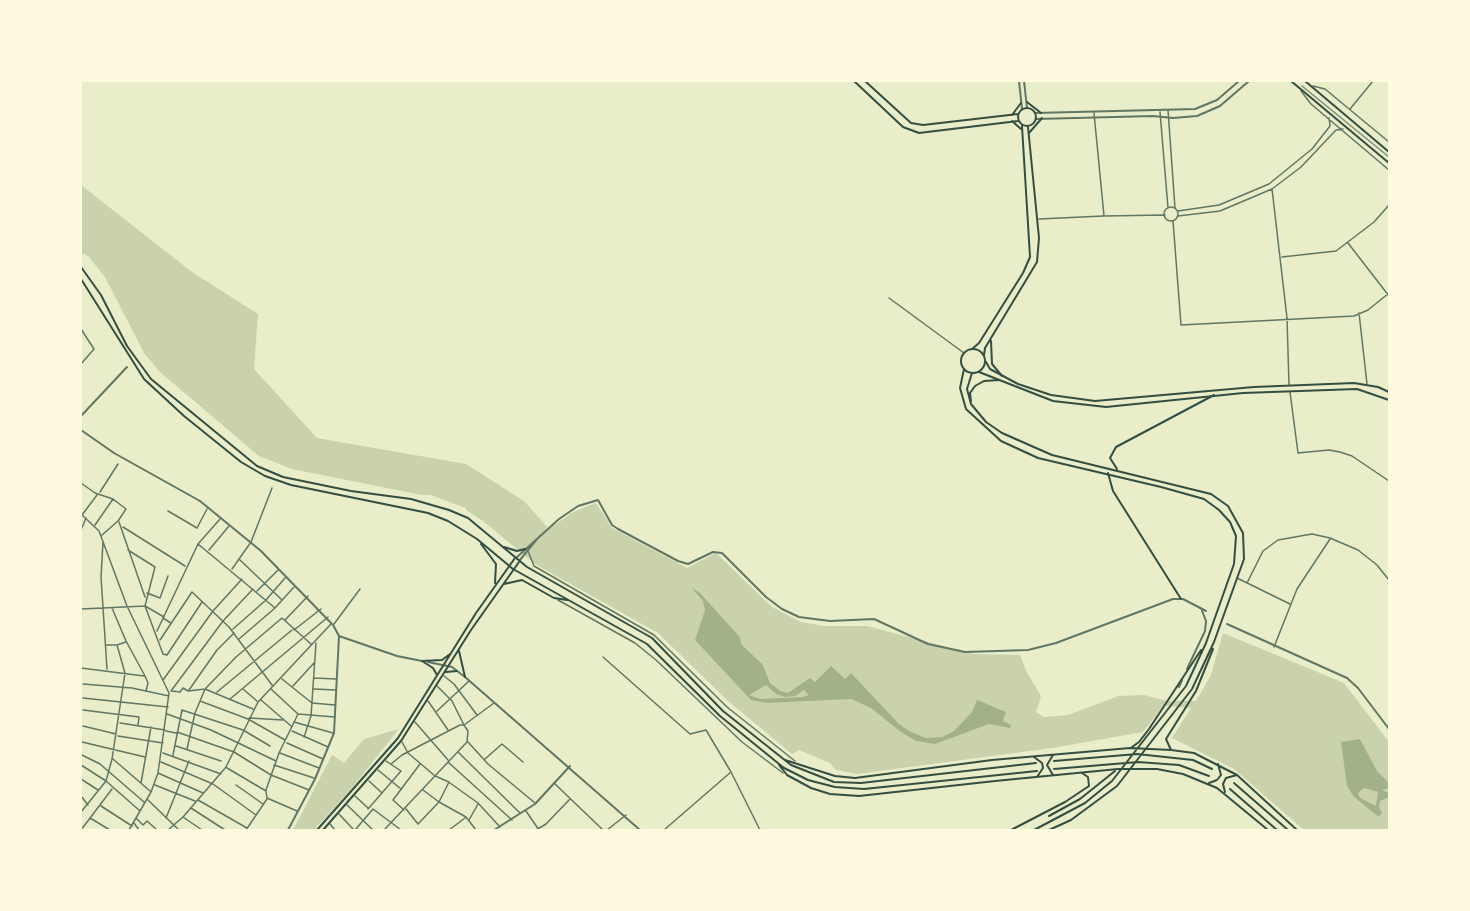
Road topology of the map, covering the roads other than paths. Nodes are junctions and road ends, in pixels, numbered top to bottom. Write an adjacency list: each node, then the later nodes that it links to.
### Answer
1 (854, 81): 29 (main road)
2 (865, 81): 23 (main road)
3 (1019, 81): 13 (street)
4 (1024, 81): 12 (street)
5 (1239, 81): 17 (street)
6 (1248, 81): 26 (street)
7 (1291, 81): 10 (main road)
8 (1305, 81): 11 (main road)
9 (1373, 81): 16 (street)
10 (1297, 86): 27 (street); 40 (main road)
11 (1311, 86): 16 (street); 39 (main road)
12 (1027, 102): 14 (street); 20 (main road)
13 (1021, 103): 15 (street); 23 (main road)
14 (1028, 108): 15 (main road); 19 (main road)
15 (1022, 109): 21 (main road)
16 (1350, 109): 38 (street)
17 (1168, 110): 18 (street); 26 (street)
18 (1160, 111): 22 (street); 24 (street)
19 (1035, 113): 20 (street); 28 (main road)
20 (1041, 113): 22 (street)
21 (1018, 114): 23 (main road); 30 (main road)
22 (1094, 114): 24 (street); 25 (street); 47 (street)
23 (1012, 115)
24 (1161, 117): 26 (street); 44 (street)
25 (1042, 118): 28 (street); 37 (main road)
26 (1169, 118): 45 (street)
27 (1329, 118): 32 (street); 34 (street)
28 (1036, 119): 33 (main road)
29 (1012, 121): 30 (main road); 35 (main road)
30 (1018, 121): 31 (main road)
31 (1022, 126): 33 (main road); 35 (main road)
32 (1330, 126): 36 (street); 45 (street)
33 (1028, 127): 37 (main road)
34 (1343, 129): 36 (street); 41 (street)
35 (1022, 130): 61 (main road)
36 (1336, 130): 42 (street)
37 (1029, 133): 49 (main road)
38 (1389, 142)
39 (1389, 152)
40 (1389, 163)
41 (1389, 170)
42 (1272, 189): 48 (street); 52 (street)
43 (1389, 205): 51 (street)
44 (1168, 208): 45 (street); 46 (street)
45 (1176, 209): 48 (street)
46 (1165, 215): 47 (street); 50 (street)
47 (1104, 216): 49 (street)
48 (1178, 216): 50 (street)
49 (1037, 219): 60 (main road)
50 (1173, 221): 58 (street)
51 (1348, 243): 52 (street); 55 (street)
52 (1280, 257): 58 (street)
53 (81, 267): 105 (main road)
54 (81, 279): 101 (main road)
55 (1389, 294): 57 (street)
56 (889, 298): 62 (street)
57 (1359, 313): 58 (street); 72 (street)
58 (1287, 318): 73 (street)
59 (81, 329): 65 (street)
60 (991, 339): 63 (main road); 70 (main road)
61 (972, 349): 62 (main road); 63 (main road)
62 (964, 353): 67 (main road)
63 (984, 355): 64 (main road)
64 (986, 362): 68 (main road); 70 (main road)
65 (81, 363)
66 (127, 367): 79 (street)
67 (964, 369): 69 (main road); 83 (main road)
68 (979, 372): 69 (main road); 71 (main road)
69 (972, 373): 78 (main road)
70 (1002, 376): 73 (main road)
71 (999, 380): 76 (main road); 78 (main road)
72 (1367, 384): 73 (main road); 75 (main road)
73 (1289, 386)
74 (1290, 391): 76 (main road); 77 (main road); 84 (street)
75 (1389, 392)
76 (1214, 395): 82 (main road)
77 (1389, 400)
78 (971, 404): 82 (main road)
79 (81, 416)
80 (81, 430): 89 (street)
81 (118, 464): 87 (street)
82 (1117, 469): 119 (main road)
83 (1108, 473): 135 (main road); 169 (main road)
84 (1389, 481)
85 (81, 483): 87 (street)
86 (272, 488): 103 (street)
87 (98, 493): 88 (street); 91 (street)
88 (113, 499): 94 (street); 95 (street)
89 (207, 508): 90 (street); 93 (street)
90 (168, 511)
91 (82, 514): 92 (street)
92 (86, 518): 95 (street); 98 (street)
93 (220, 519): 96 (street); 104 (street)
94 (118, 521): 97 (street); 99 (street)
95 (94, 526): 99 (street)
96 (229, 526): 103 (street); 108 (street)
97 (122, 527): 106 (street); 113 (street)
98 (81, 530)
99 (101, 535): 102 (street)
100 (1330, 538): 121 (street); 123 (street); 140 (street)
101 (477, 539): 112 (main road); 126 (main road)
102 (103, 541): 141 (street); 143 (street)
103 (251, 542): 110 (street); 114 (street)
104 (198, 544): 108 (street); 113 (street)
105 (502, 546): 107 (main road); 109 (main road)
106 (128, 550): 131 (street); 133 (street)
107 (526, 550): 109 (street); 111 (street); 135 (street); 291 (street)
108 (209, 551): 116 (street)
109 (515, 558): 111 (main road); 112 (main road)
110 (239, 559): 116 (street); 122 (street)
111 (519, 562): 115 (main road); 287 (main road)
112 (509, 566): 115 (main road); 126 (main road)
113 (186, 567): 151 (street)
114 (279, 569): 118 (street); 122 (street)
115 (513, 569): 124 (main road); 138 (main road)
116 (231, 570): 120 (street)
117 (168, 576): 131 (street)
118 (286, 577): 125 (street); 130 (street)
119 (1236, 578): 123 (street); 168 (main road)
120 (242, 579): 127 (street); 149 (street)
121 (1389, 580)
122 (267, 582): 129 (street); 130 (street)
123 (1247, 583): 140 (street)
124 (501, 585): 134 (main road); 173 (main road)
125 (295, 586): 132 (street); 137 (street)
126 (495, 587): 176 (main road)
127 (253, 589): 129 (street); 153 (street)
128 (360, 589): 156 (street)
129 (257, 591): 136 (street)
130 (273, 592): 136 (street); 137 (street)
131 (147, 593): 133 (street)
132 (308, 596): 148 (street); 154 (street)
133 (146, 598): 142 (street)
134 (554, 598): 138 (main road); 317 (street)
135 (1181, 599): 145 (street)
136 (266, 600): 147 (street); 158 (street)
137 (283, 600): 147 (street)
138 (570, 601): 296 (main road)
139 (202, 602): 149 (street); 155 (street); 165 (street)
140 (1291, 604): 174 (street)
141 (127, 606): 142 (street); 144 (street); 196 (street)
142 (145, 606): 151 (street); 160 (street)
143 (104, 608): 144 (street); 146 (street); 170 (street)
144 (112, 608): 167 (street)
145 (1201, 608): 150 (street); 203 (street)
146 (81, 609)
147 (275, 609): 164 (street)
148 (321, 609): 152 (street); 159 (street)
149 (213, 611): 153 (street); 196 (street)
150 (1206, 611)
151 (163, 617): 155 (street); 160 (street)
152 (328, 617): 156 (street); 163 (street)
153 (223, 621): 158 (street); 212 (street)
154 (285, 621): 159 (street); 175 (street)
155 (172, 624): 165 (street)
156 (333, 624): 162 (street); 166 (street)
157 (1227, 624): 174 (street)
158 (232, 630): 161 (street)
159 (293, 630): 163 (street); 178 (street)
160 (156, 632): 165 (street)
161 (234, 633): 164 (street); 210 (street)
162 (339, 636): 179 (street); 194 (street)
163 (303, 637): 172 (street); 188 (street)
164 (239, 640): 175 (street)
165 (160, 641)
166 (316, 641): 172 (street); 180 (street)
167 (126, 642): 171 (street); 190 (street)
168 (1214, 642): 271 (main road); 419 (main road)
169 (1206, 643): 203 (main road); 418 (main road)
170 (105, 645): 171 (street); 185 (street)
171 (117, 645): 187 (street)
172 (312, 645): 191 (street)
173 (460, 647): 183 (main road); 192 (main road)
174 (1274, 647): 247 (street)
175 (246, 650): 178 (street); 204 (street)
176 (452, 652): 179 (main road); 182 (main road)
177 (603, 657): 312 (street)
178 (255, 660): 188 (street); 211 (street)
179 (422, 661): 182 (street); 195 (main road)
180 (314, 662): 193 (street); 202 (street)
181 (81, 663): 184 (street)
182 (444, 665): 183 (street); 195 (main road)
183 (449, 666): 186 (street); 189 (main road)
184 (81, 668): 185 (street); 198 (street)
185 (107, 669): 187 (street)
186 (457, 671): 189 (main road); 192 (street)
187 (125, 674): 190 (street); 200 (street)
188 (263, 674): 201 (street); 205 (street)
189 (443, 675): 199 (main road); 208 (street)
190 (145, 676): 209 (street)
191 (281, 677): 201 (street); 202 (street)
192 (465, 677): 197 (street)
193 (313, 678): 194 (street); 206 (street)
194 (336, 679): 207 (street)
195 (436, 679): 402 (main road)
196 (163, 681): 212 (street)
197 (470, 681): 208 (street); 221 (street)
198 (82, 684): 200 (street); 213 (street)
199 (437, 686): 215 (street); 219 (main road)
200 (124, 687): 209 (street); 218 (street)
201 (271, 687): 217 (street); 229 (street)
202 (293, 687): 220 (street)
203 (1179, 687): 269 (main road)
204 (205, 689): 210 (street); 211 (street); 216 (street)
205 (243, 689): 214 (street); 217 (street)
206 (313, 689): 207 (street); 220 (street)
207 (336, 690): 222 (street)
208 (459, 690): 215 (street); 231 (street)
209 (146, 691): 212 (street)
210 (188, 691): 212 (street)
211 (217, 692): 214 (street)
212 (170, 694): 223 (street)
213 (82, 698): 218 (street); 225 (street)
214 (230, 699): 224 (street)
215 (450, 699): 226 (street); 241 (street)
216 (200, 700): 227 (street); 235 (street)
217 (259, 700): 224 (street); 236 (street)
218 (123, 701): 223 (street); 230 (street)
219 (428, 702): 226 (street); 239 (main road)
220 (312, 703): 222 (street); 232 (street)
221 (494, 703): 231 (street); 302 (street)
222 (336, 705): 234 (street)
223 (168, 707): 228 (street)
224 (253, 709): 235 (street)
225 (83, 710): 230 (street); 243 (street)
226 (437, 711): 251 (street)
227 (195, 713): 233 (street); 240 (street); 248 (street)
228 (167, 714): 233 (street); 249 (street)
229 (298, 714): 232 (street); 238 (street)
230 (121, 715): 237 (street); 242 (street)
231 (477, 715): 241 (street)
232 (311, 716): 234 (street); 246 (street)
233 (179, 717): 240 (street); 252 (street)
234 (336, 717): 253 (street)
235 (249, 719): 236 (street); 248 (street); 259 (street)
236 (283, 720): 245 (street)
237 (120, 722): 242 (street); 254 (street)
238 (294, 722): 245 (street); 246 (street)
239 (415, 722): 257 (street); 260 (main road)
240 (192, 724): 255 (street); 262 (street)
241 (464, 724): 251 (street); 263 (street)
242 (138, 725): 244 (street)
243 (82, 726): 254 (street); 261 (street)
244 (151, 727): 249 (street); 258 (street)
245 (292, 727): 250 (street)
246 (307, 727): 253 (street); 256 (street)
247 (1389, 729)
248 (243, 730): 262 (street); 266 (street)
249 (165, 731): 252 (street); 264 (street)
250 (291, 731): 256 (street); 259 (street)
251 (448, 731): 257 (street)
252 (177, 733): 255 (street); 265 (street)
253 (334, 733): 267 (street)
254 (117, 735): 258 (street); 270 (street)
255 (190, 735): 268 (street); 274 (street)
256 (304, 736): 267 (street)
257 (430, 740): 276 (street); 290 (street)
258 (149, 741): 264 (street); 280 (street)
259 (285, 741): 275 (street); 283 (street)
260 (401, 741): 276 (street); 285 (main road)
261 (82, 742): 270 (street); 277 (street)
262 (238, 742): 274 (street); 289 (street)
263 (467, 742): 272 (street); 286 (street)
264 (164, 743): 273 (street)
265 (175, 745): 268 (street); 278 (street)
266 (270, 746)
267 (329, 747): 283 (street)
268 (187, 748): 288 (street)
269 (1130, 748): 271 (main road); 279 (main road)
270 (114, 749): 280 (street); 282 (street)
271 (1171, 750): 299 (main road)
272 (458, 752): 290 (street); 372 (street)
273 (163, 753): 278 (street); 293 (street)
274 (234, 753): 303 (street); 316 (street)
275 (279, 753): 289 (street); 304 (street)
276 (408, 753): 295 (street); 297 (street)
277 (81, 755): 307 (street)
278 (173, 755): 284 (street)
279 (1053, 755): 281 (main road); 320 (main road)
280 (145, 757): 329 (street)
281 (1033, 757): 291 (main road); 322 (main road)
282 (112, 759): 307 (street); 329 (street)
283 (324, 759): 304 (street)
284 (189, 760): 310 (street); 315 (street)
285 (386, 760): 297 (street); 308 (main road)
286 (484, 760): 294 (street); 358 (street)
287 (783, 760): 291 (main road); 298 (main road)
288 (221, 761)
289 (276, 761): 301 (street)
290 (448, 761): 319 (street); 383 (street)
291 (795, 761)
292 (1054, 761): 306 (main road)
293 (161, 762): 310 (street); 313 (street)
294 (523, 762)
295 (420, 763): 319 (street); 340 (street)
296 (777, 763): 311 (main road); 317 (main road)
297 (391, 764): 327 (street)
298 (1036, 764)
299 (1218, 764): 318 (main road); 332 (main road)
300 (81, 765): 325 (street)
301 (274, 765): 316 (street); 324 (street)
302 (570, 766): 331 (street); 373 (street)
303 (226, 767): 315 (street); 342 (street)
304 (320, 768): 324 (street)
305 (1054, 769): 321 (main road)
306 (1212, 769)
307 (109, 770): 325 (street); 356 (street)
308 (378, 770): 326 (main road); 327 (street)
309 (1118, 770): 314 (main road); 332 (main road); 375 (main road)
310 (184, 771): 330 (street); 335 (street)
311 (1037, 771)
312 (731, 772): 415 (street); 416 (street)
313 (158, 773): 330 (street); 334 (street)
314 (1082, 773): 320 (main road); 417 (main road)
315 (221, 774): 335 (street)
316 (272, 775): 342 (street); 343 (street)
317 (787, 775): 322 (main road)
318 (1237, 775): 348 (main road); 423 (main road)
319 (435, 776): 328 (street); 341 (street)
320 (1054, 776): 322 (main road)
321 (1209, 776)
322 (1037, 777)
323 (81, 779): 339 (street)
324 (315, 779): 343 (street)
325 (106, 781): 337 (street); 339 (street)
326 (369, 781): 345 (street); 350 (main road)
327 (392, 782): 340 (street); 345 (street)
328 (449, 782): 355 (street); 357 (street)
329 (141, 783): 344 (street)
330 (180, 783): 346 (street); 347 (street)
331 (554, 783): 352 (street); 358 (street)
332 (1206, 783): 348 (main road)
333 (1234, 783): 422 (main road)
334 (154, 784): 344 (street); 346 (street)
335 (213, 784): 347 (street); 374 (street)
336 (236, 785): 361 (street)
337 (113, 788): 360 (street); 369 (street)
338 (1230, 789): 421 (main road)
339 (99, 790): 359 (street)
340 (402, 790): 365 (street)
341 (423, 790): 355 (street); 365 (street)
342 (266, 791): 351 (street)
343 (310, 791): 370 (street)
344 (151, 792): 353 (street)
345 (383, 793): 364 (street)
346 (176, 794): 354 (street); 379 (street)
347 (204, 794): 354 (street)
348 (1227, 794): 420 (main road)
349 (81, 796): 359 (street)
350 (356, 796): 362 (main road); 364 (street)
351 (267, 798): 361 (street); 370 (street)
352 (570, 798): 412 (street); 413 (street)
353 (147, 799): 356 (street); 379 (street)
354 (197, 801): 363 (street); 390 (street)
355 (439, 802): 365 (street); 377 (street)
356 (145, 803): 369 (street)
357 (478, 803): 382 (street); 389 (street)
358 (536, 804): 366 (street)
359 (88, 805): 368 (street)
360 (100, 805): 378 (street); 388 (street)
361 (264, 805): 374 (street)
362 (347, 805): 371 (main road); 381 (street)
363 (191, 808): 376 (street); 400 (street)
364 (368, 809): 367 (street)
365 (405, 809): 385 (street)
366 (526, 810): 372 (street); 412 (street)
367 (371, 811): 381 (street); 385 (street)
368 (81, 812)
369 (141, 812): 380 (street)
370 (298, 812): 401 (street)
371 (339, 814): 386 (main road); 405 (street)
372 (521, 814): 383 (street)
373 (626, 814): 391 (street); 414 (street)
374 (256, 815): 390 (street)
375 (1049, 816)
376 (183, 817): 387 (street); 399 (street)
377 (466, 817): 382 (street); 409 (street)
378 (90, 818): 392 (street); 393 (street)
379 (166, 818): 387 (street)
380 (136, 819): 384 (street); 396 (street)
381 (363, 820): 405 (street); 406 (street)
382 (469, 820): 410 (street)
383 (512, 820): 389 (street)
384 (134, 822): 388 (street); 395 (street)
385 (392, 822): 407 (street); 408 (street)
386 (329, 824): 403 (main road); 404 (street)
387 (174, 825): 397 (street); 398 (street)
388 (132, 826): 394 (street)
389 (500, 827): 411 (street)
390 (246, 829)
391 (638, 829)
392 (81, 830)
393 (110, 830)
394 (129, 830)
395 (139, 830)
396 (157, 830)
397 (168, 830)
398 (179, 830)
399 (202, 830)
400 (225, 830)
401 (288, 830)
402 (317, 830)
403 (323, 830)
404 (335, 830)
405 (354, 830)
406 (373, 830)
407 (384, 830)
408 (401, 830)
409 (449, 830)
410 (476, 830)
411 (495, 830)
412 (537, 830)
413 (603, 830)
414 (607, 830)
415 (664, 830)
416 (760, 830)
417 (1011, 830)
418 (1034, 830)
419 (1049, 830)
420 (1268, 830)
421 (1277, 830)
422 (1288, 830)
423 (1297, 830)

